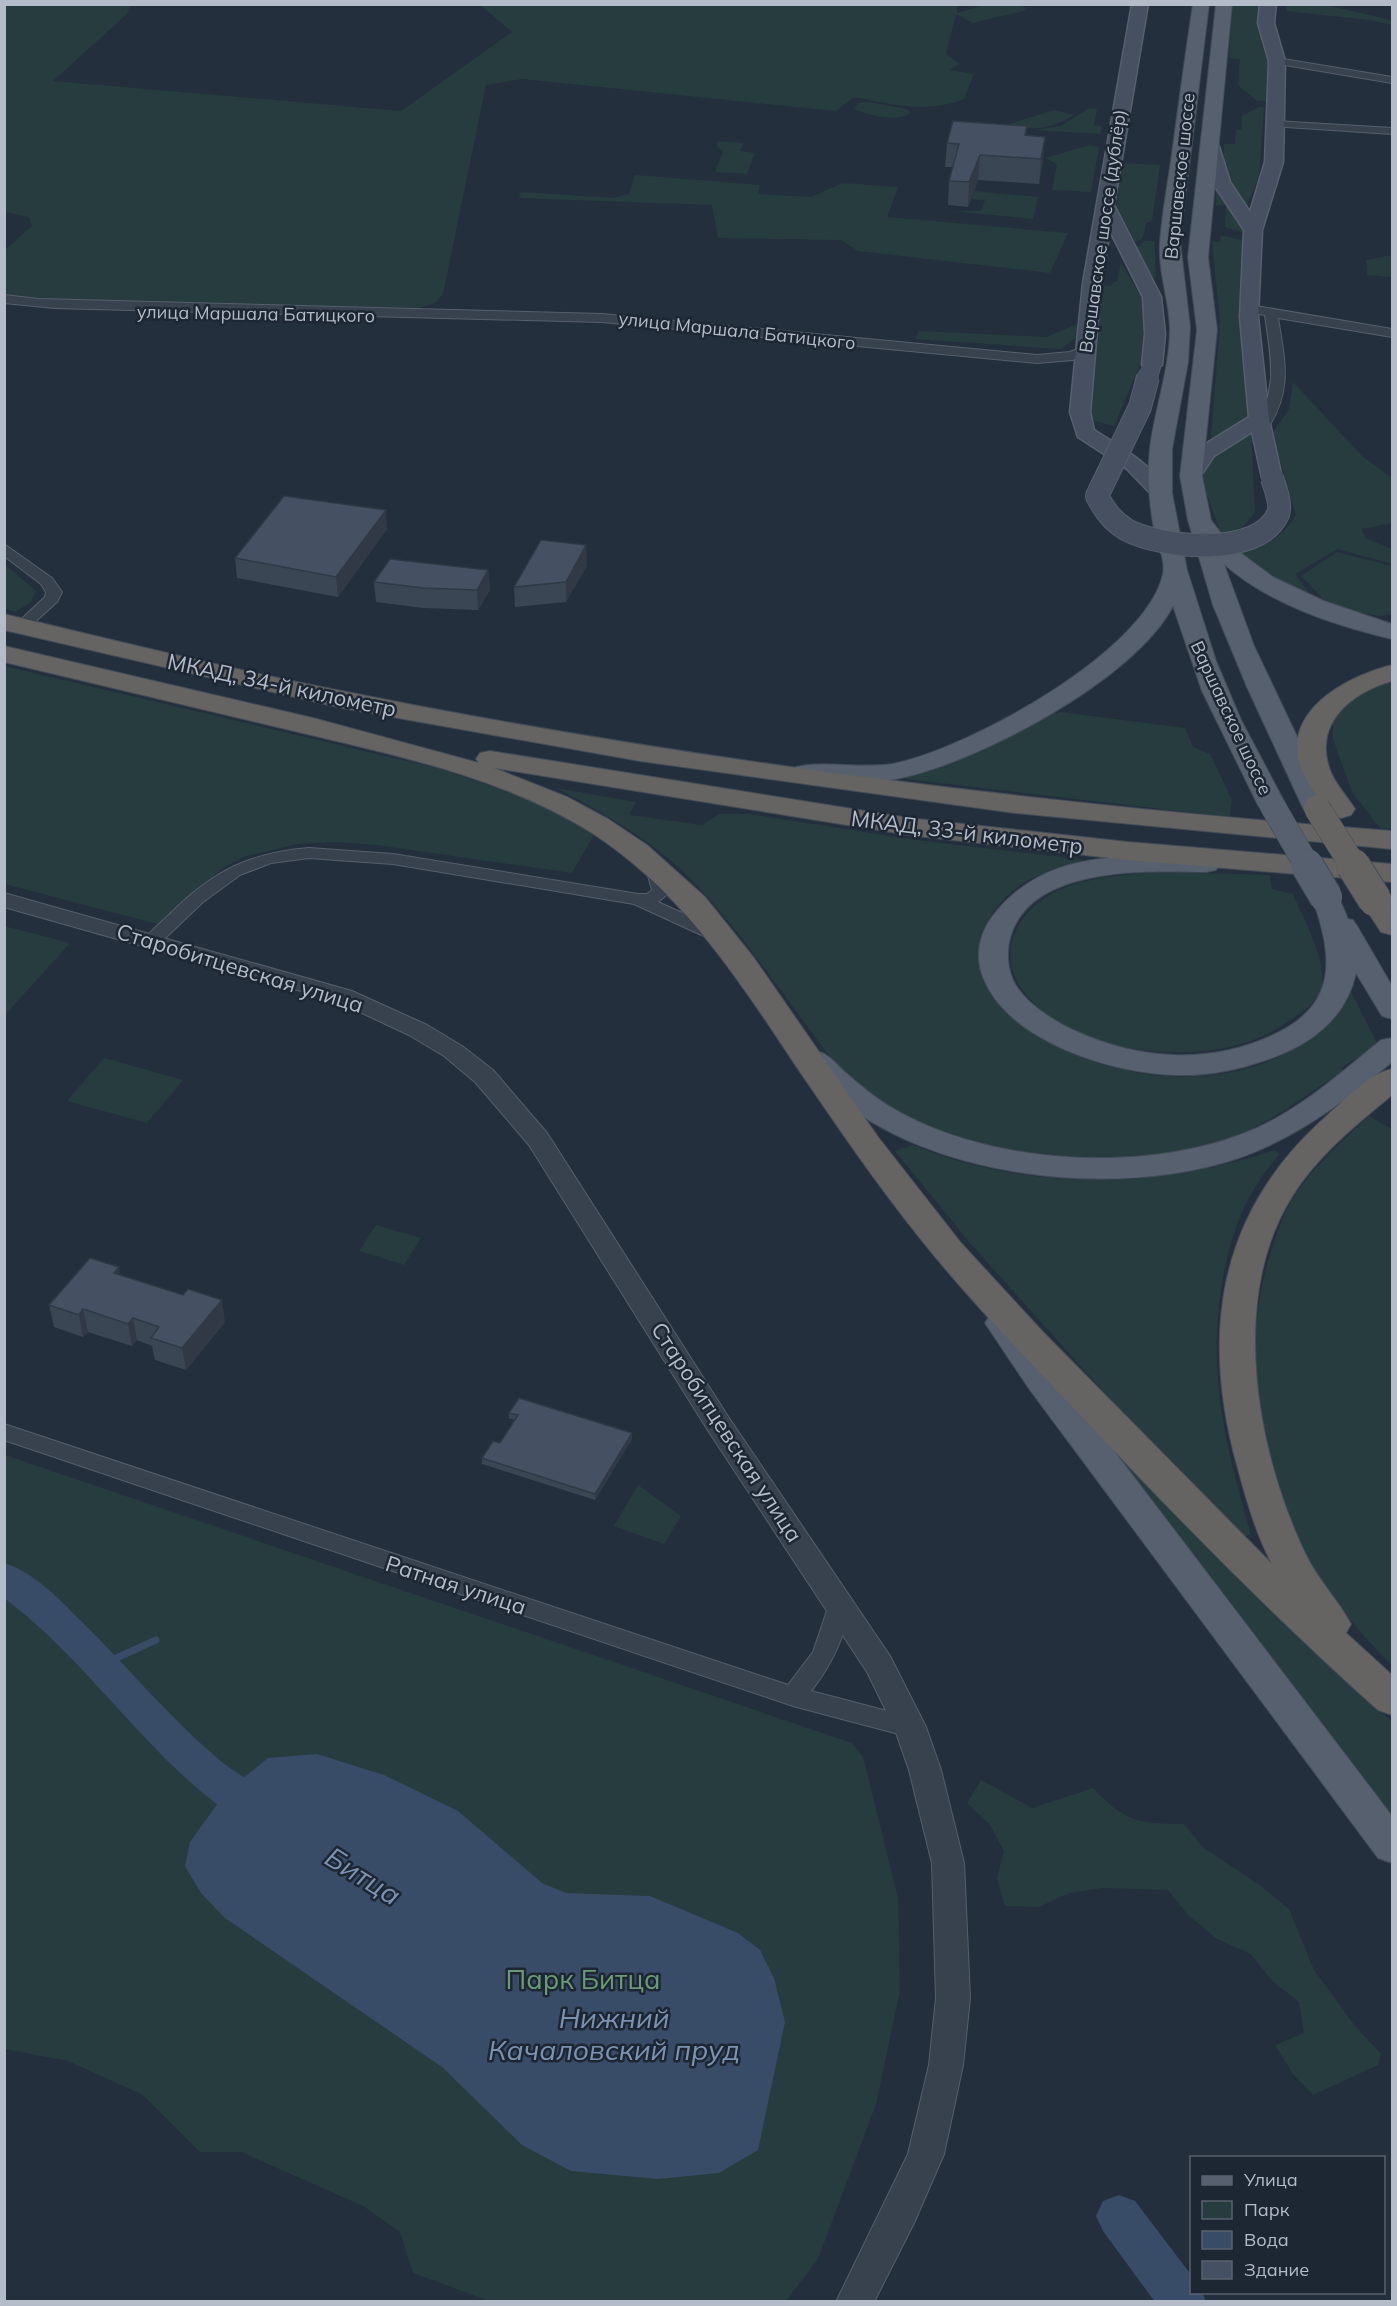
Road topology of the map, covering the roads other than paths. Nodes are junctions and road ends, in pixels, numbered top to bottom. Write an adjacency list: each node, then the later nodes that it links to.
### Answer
1 (1140, 4): 10 (main road, Варшавское шоссе (дублёр))
2 (1201, 4): 21 (main road, Варшавское шоссе)
3 (1224, 4): 9 (main road, Варшавское шоссе)
4 (1268, 4): 5 (main road)
5 (1277, 61): 6 (street); 7 (main road)
6 (1392, 81)
7 (1275, 124): 8 (street); 11 (main road)
8 (1392, 131)
9 (1210, 144): 11 (main road); 20 (main road, Варшавское шоссе)
10 (1105, 204): 16 (main road, Варшавское шоссе (дублёр)); 19 (main road, bridge)
11 (1253, 230): 13 (main road)
12 (4, 299): 17 (street, улица Маршала Батицкого)
13 (1250, 309): 14 (street); 19 (main road)
14 (1271, 313): 15 (street); 19 (street)
15 (1392, 333)
16 (1085, 350): 17 (street, улица Маршала Батицкого); 18 (main road, Варшавское шоссе (дублёр))
17 (1037, 359): 18 (street, улица Маршала Батицкого)
18 (1083, 379): 21 (main road, Варшавское шоссе (дублёр))
19 (1260, 423): 20 (main road)
20 (1191, 476): 22 (main road, Варшавское шоссе)
21 (1160, 492): 24 (main road, Варшавское шоссе)
22 (1202, 527): 26 (main road); 29 (main road, Варшавское шоссе)
23 (4, 548): 25 (street)
24 (1176, 572): 32 (main road); 40 (main road, Варшавское шоссе, bridge)
25 (13, 624): 31 (highway, МКАД, 34-й километр)
26 (1392, 632)
27 (4, 654): 30 (highway, МКАД, 34-й километр)
28 (1392, 673): 34 (highway)
29 (1267, 703): 34 (main road); 35 (main road, Варшавское шоссе)
30 (291, 722): 33 (highway, МКАД, 34-й километр); 37 (highway)
31 (562, 739): 32 (highway, МКАД, 33-й километр)
32 (721, 765): 36 (highway, МКАД, 33-й километр)
33 (543, 768): 38 (highway, МКАД, 33-й километр)
34 (1316, 770): 35 (highway)
35 (1329, 808): 41 (highway, Варшавское шоссе, bridge)
36 (1392, 840)
37 (654, 864): 42 (street); 45 (highway)
38 (1319, 868): 39 (highway, МКАД, 33-й километр); 40 (main road)
39 (1392, 873)
40 (1326, 897): 47 (main road, Варшавское шоссе)
41 (1384, 897): 44 (highway, Варшавское шоссе)
42 (638, 899): 45 (street); 46 (street)
43 (4, 900): 46 (street, Старобитцевская улица)
44 (1392, 926)
45 (722, 939): 49 (highway)
46 (152, 941): 54 (street, Старобитцевская улица)
47 (1392, 1010)
48 (1392, 1047): 51 (main road)
49 (803, 1048): 51 (main road); 52 (highway)
50 (1392, 1079): 51 (highway)
51 (1356, 1092): 55 (highway)
52 (973, 1280): 57 (highway); 59 (main road)
53 (4, 1432): 56 (street, Ратная улица)
54 (839, 1605): 56 (street); 58 (street, Старобитцевская улица)
55 (1392, 1691)
56 (793, 1695): 58 (street, Ратная улица)
57 (1392, 1699)
58 (910, 1728): 60 (street, Старобитцевская улица)
59 (1392, 1846)
60 (854, 2301)

